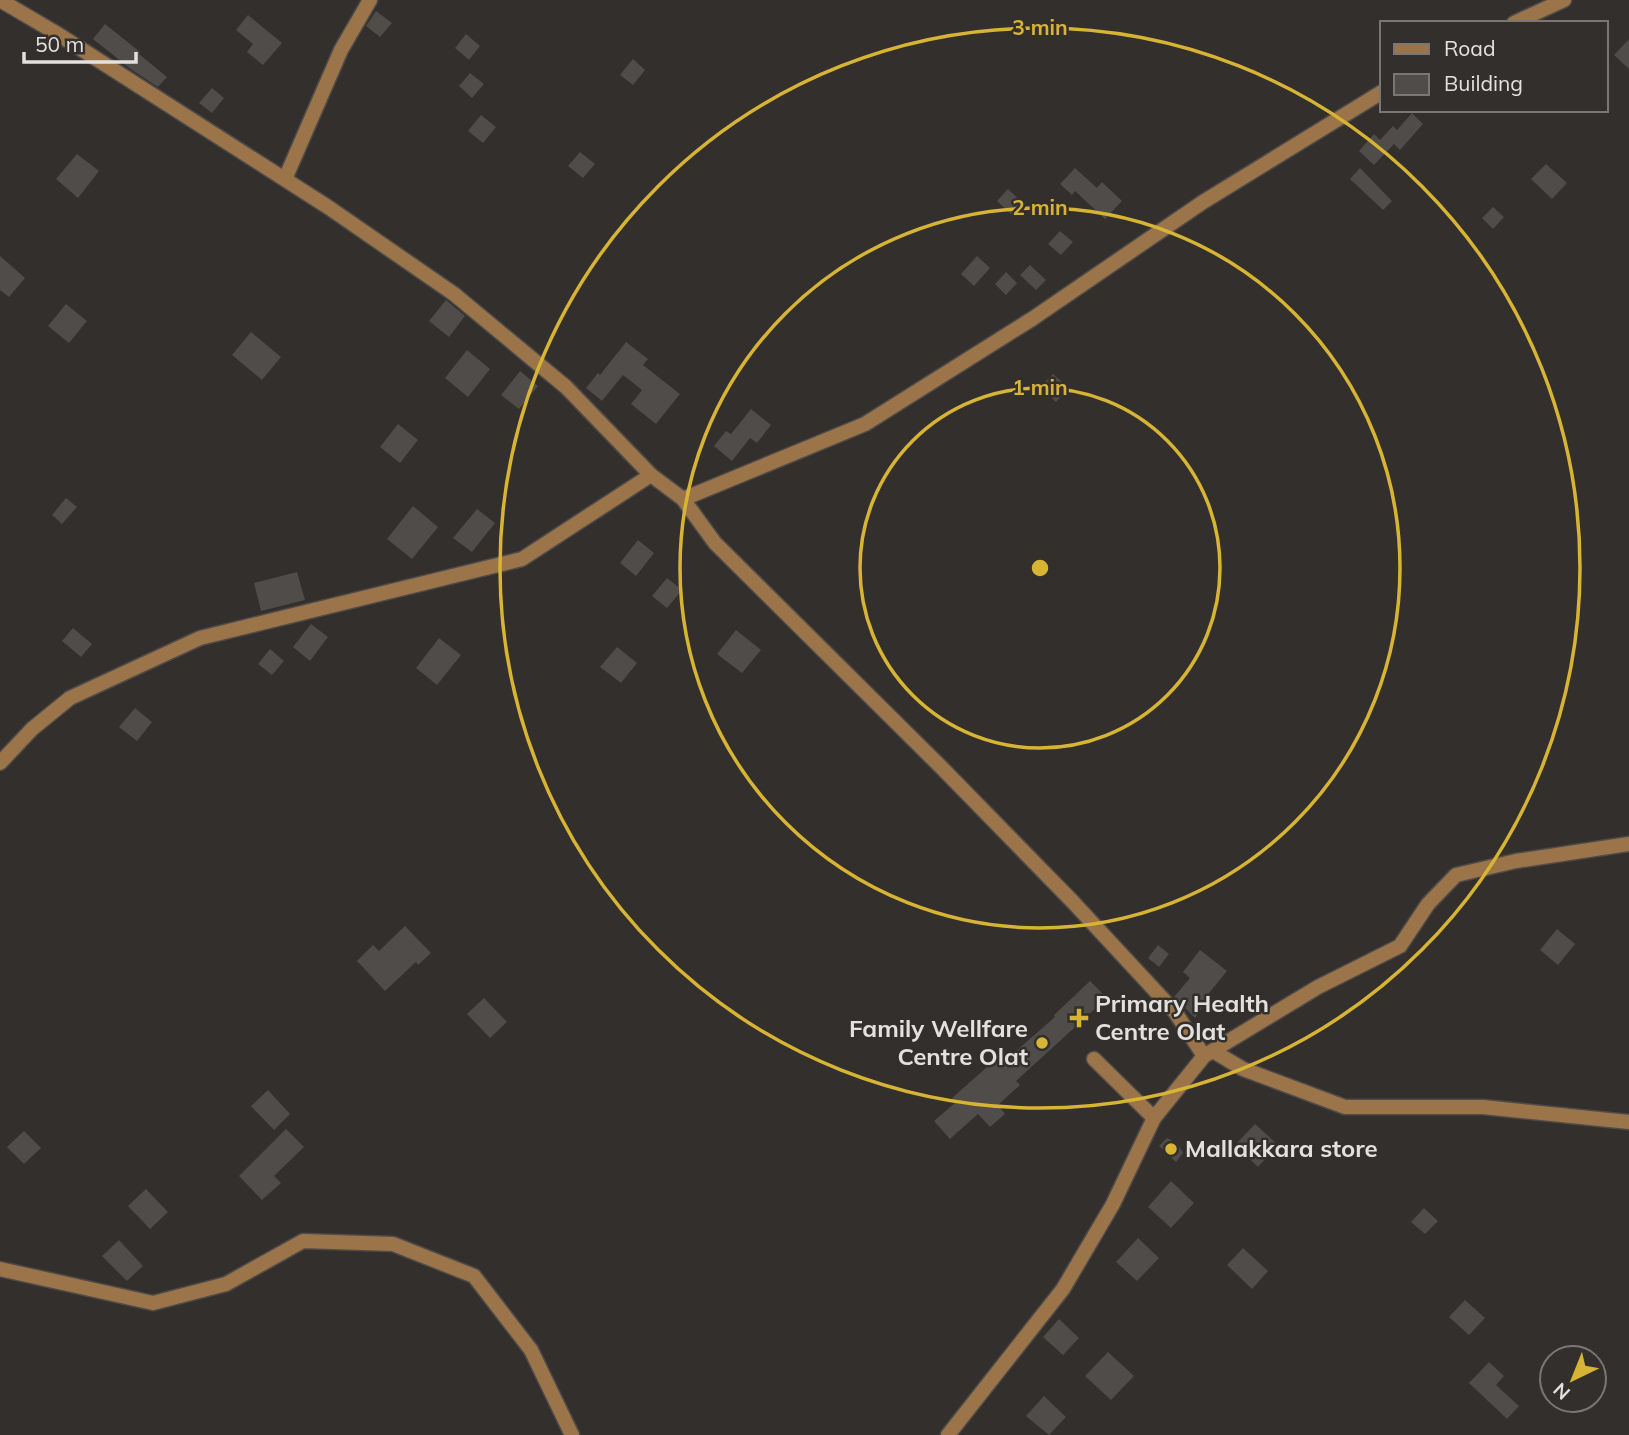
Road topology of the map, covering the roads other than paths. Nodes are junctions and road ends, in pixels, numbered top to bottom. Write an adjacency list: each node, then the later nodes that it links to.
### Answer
1 (0, 0): 6 (street)
2 (370, 0): 6 (street)
3 (1564, 0): 4 (street)
4 (1518, 21)
5 (1380, 93): 8 (street)
6 (285, 179): 7 (street)
7 (651, 475): 8 (street); 9 (street)
8 (683, 499): 11 (street)
9 (0, 764)
10 (1629, 844): 11 (street)
11 (1208, 1054): 13 (street); 14 (street)
12 (1094, 1059): 13 (street)
13 (1154, 1118): 17 (street)
14 (1629, 1122)
15 (0, 1269): 16 (street)
16 (572, 1435)
17 (948, 1435)

